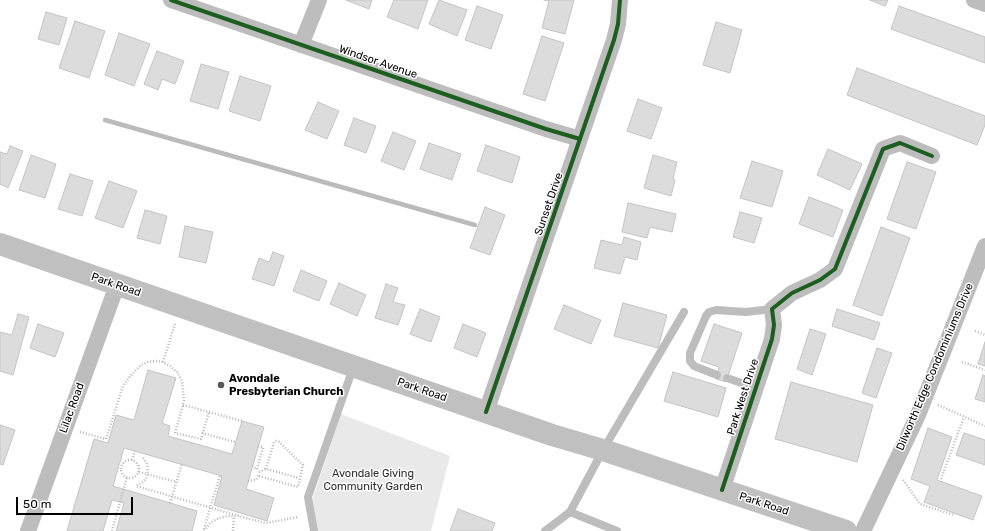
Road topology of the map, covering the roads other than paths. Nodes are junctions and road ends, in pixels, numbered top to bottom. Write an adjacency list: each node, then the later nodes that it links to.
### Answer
1 (171, 0): 6 (street, Windsor Avenue)
2 (319, 0): 6 (street)
3 (620, 0): 7 (street, Sunset Drive)
4 (974, 0): 5 (street)
5 (985, 4)
6 (302, 45): 7 (street, Windsor Avenue)
7 (580, 139): 18 (street, Sunset Drive)
8 (932, 156): 12 (street)
9 (0, 244): 11 (main road, Park Road)
10 (985, 246): 27 (street, Dilworth Edge Condominiums Drive)
11 (117, 285): 14 (main road, Park Road); 22 (street, Lilac Road)
12 (772, 309): 15 (lane); 17 (street, Park West Drive)
13 (684, 312): 19 (lane)
14 (354, 366): 18 (main road, Park Road); 23 (lane)
15 (717, 375)
16 (727, 378): 17 (lane)
17 (756, 388): 20 (street, Park West Drive)
18 (486, 412): 19 (main road, Park Road)
19 (603, 450): 20 (main road, Park Road); 21 (lane)
20 (722, 490): 26 (main road, Park Road)
21 (570, 512): 24 (lane); 25 (lane)
22 (28, 531)
23 (314, 531)
24 (545, 531)
25 (617, 531)
26 (846, 531)
27 (863, 531)

